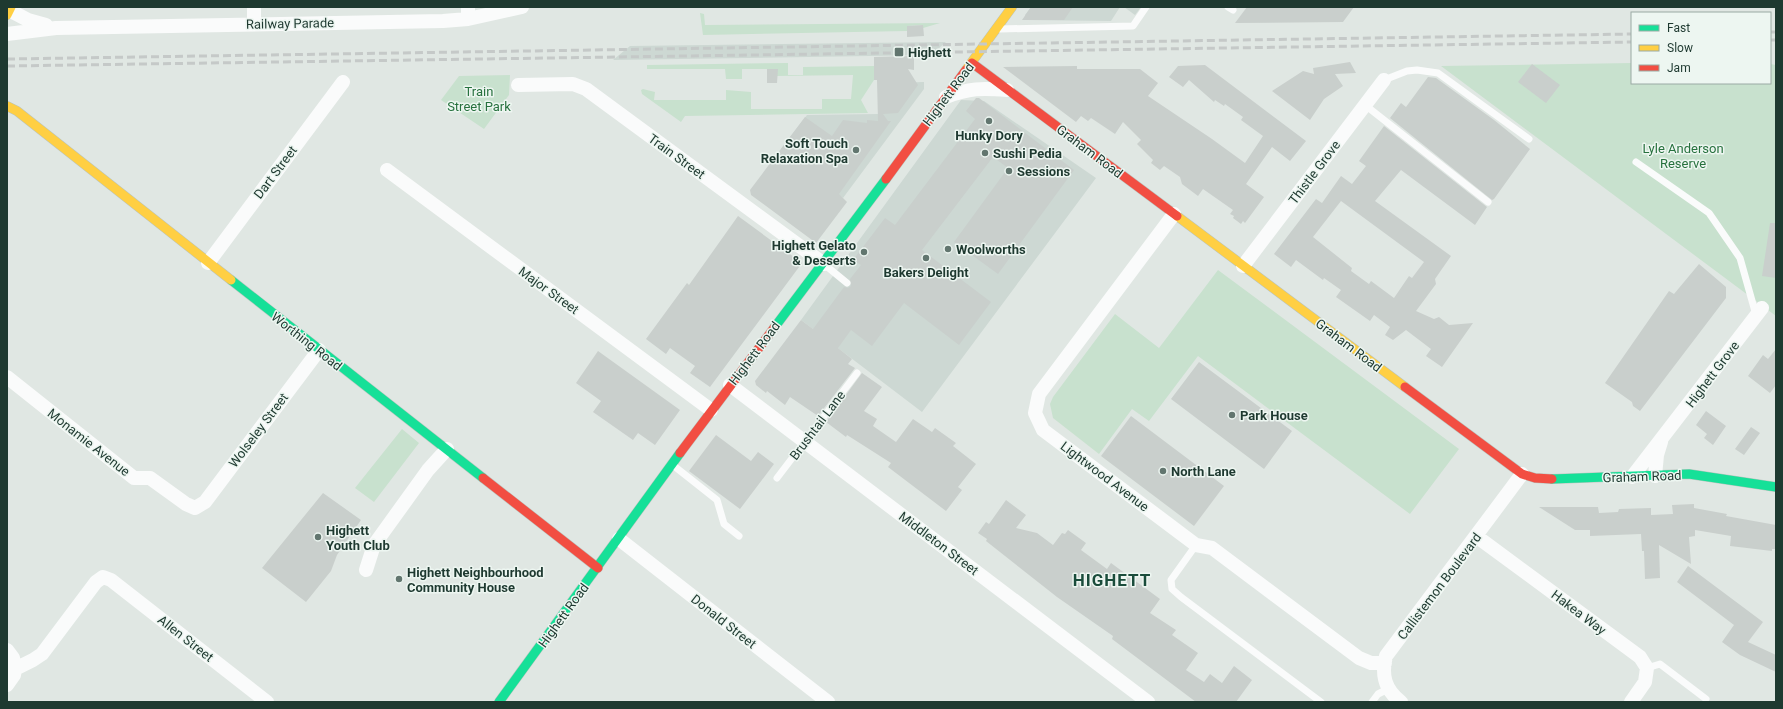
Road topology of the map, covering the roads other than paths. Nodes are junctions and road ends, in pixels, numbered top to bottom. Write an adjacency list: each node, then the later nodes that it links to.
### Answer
1 (254, 7): 7 (street)
2 (522, 7): 6 (street, Railway Parade)
3 (1146, 7): 9 (lane)
4 (1007, 9): 9 (street, Highett Road)
5 (9, 10): 8 (street, Railway Parade)
6 (468, 13): 7 (street, Railway Parade)
7 (254, 24): 8 (street, Railway Parade)
8 (56, 28): 10 (street, Railway Parade)
9 (995, 30): 11 (street, Highett Road)
10 (7, 34)
11 (972, 63): 15 (street, Graham Road); 17 (street, Highett Road)
12 (1384, 80): 18 (street, Thistle Grove); 20 (lane)
13 (343, 82): 25 (street, Dart Street)
14 (518, 85): 26 (street, Train Street)
15 (1008, 90): 17 (street); 24 (street, Graham Road)
16 (7, 95): 19 (street, Worthing Road)
17 (945, 98): 26 (street, Highett Road)
18 (1365, 105): 23 (lane); 27 (street, Thistle Grove)
19 (12, 109): 25 (street, Worthing Road)
20 (1529, 139)
21 (1636, 162): 29 (lane)
22 (388, 170): 34 (street, Major Street)
23 (1488, 202)
24 (1174, 214): 27 (street, Graham Road); 48 (street, Lightwood Avenue)
25 (208, 263): 30 (street, Worthing Road)
26 (824, 264): 28 (lane); 33 (street, Highett Road)
27 (1243, 266): 39 (street, Graham Road)
28 (847, 283)
29 (1759, 311): 35 (street, Highett Grove)
30 (319, 350): 37 (street, Worthing Road); 44 (street, Wolseley Street)
31 (857, 373): 36 (lane, Brushtail Lane)
32 (7, 377): 44 (street, Monamie Avenue)
33 (730, 385): 34 (street, Highett Road); 36 (street, Middleton Street)
34 (712, 410): 38 (street, Highett Road)
35 (1662, 440): 40 (street, Highett Grove); 41 (street, Highett Grove)
36 (805, 442): 42 (lane, Brushtail Lane); 61 (street, Middleton Street)
37 (447, 449): 49 (street, Worthing Road); 50 (street)
38 (673, 465): 45 (lane); 47 (street, Highett Road)
39 (1522, 474): 41 (street, Graham Road); 46 (street, Callistemon Boulevard)
40 (1655, 476): 41 (street, Graham Road); 43 (street, Graham Road)
41 (1632, 477)
42 (777, 478)
43 (1776, 487)
44 (195, 508)
45 (739, 536)
46 (1476, 536): 52 (street, Callistemon Boulevard); 53 (street, Hakea Way)
47 (619, 539): 49 (street, Highett Road); 60 (street, Donald Street)
48 (1196, 545): 52 (street, Lightwood Avenue); 62 (lane)
49 (598, 568): 59 (street, Highett Road)
50 (366, 570)
51 (7, 650): 54 (street)
52 (1385, 663): 56 (street, Callistemon Boulevard)
53 (1647, 668): 57 (lane); 65 (street)
54 (15, 669): 55 (street); 58 (street, Allen Street)
55 (7, 685)
56 (1388, 689): 63 (lane); 64 (street)
57 (1706, 699)
58 (267, 702)
59 (499, 702)
60 (828, 702)
61 (1148, 702)
62 (1321, 702)
63 (1372, 702)
64 (1401, 702)
65 (1631, 702)

